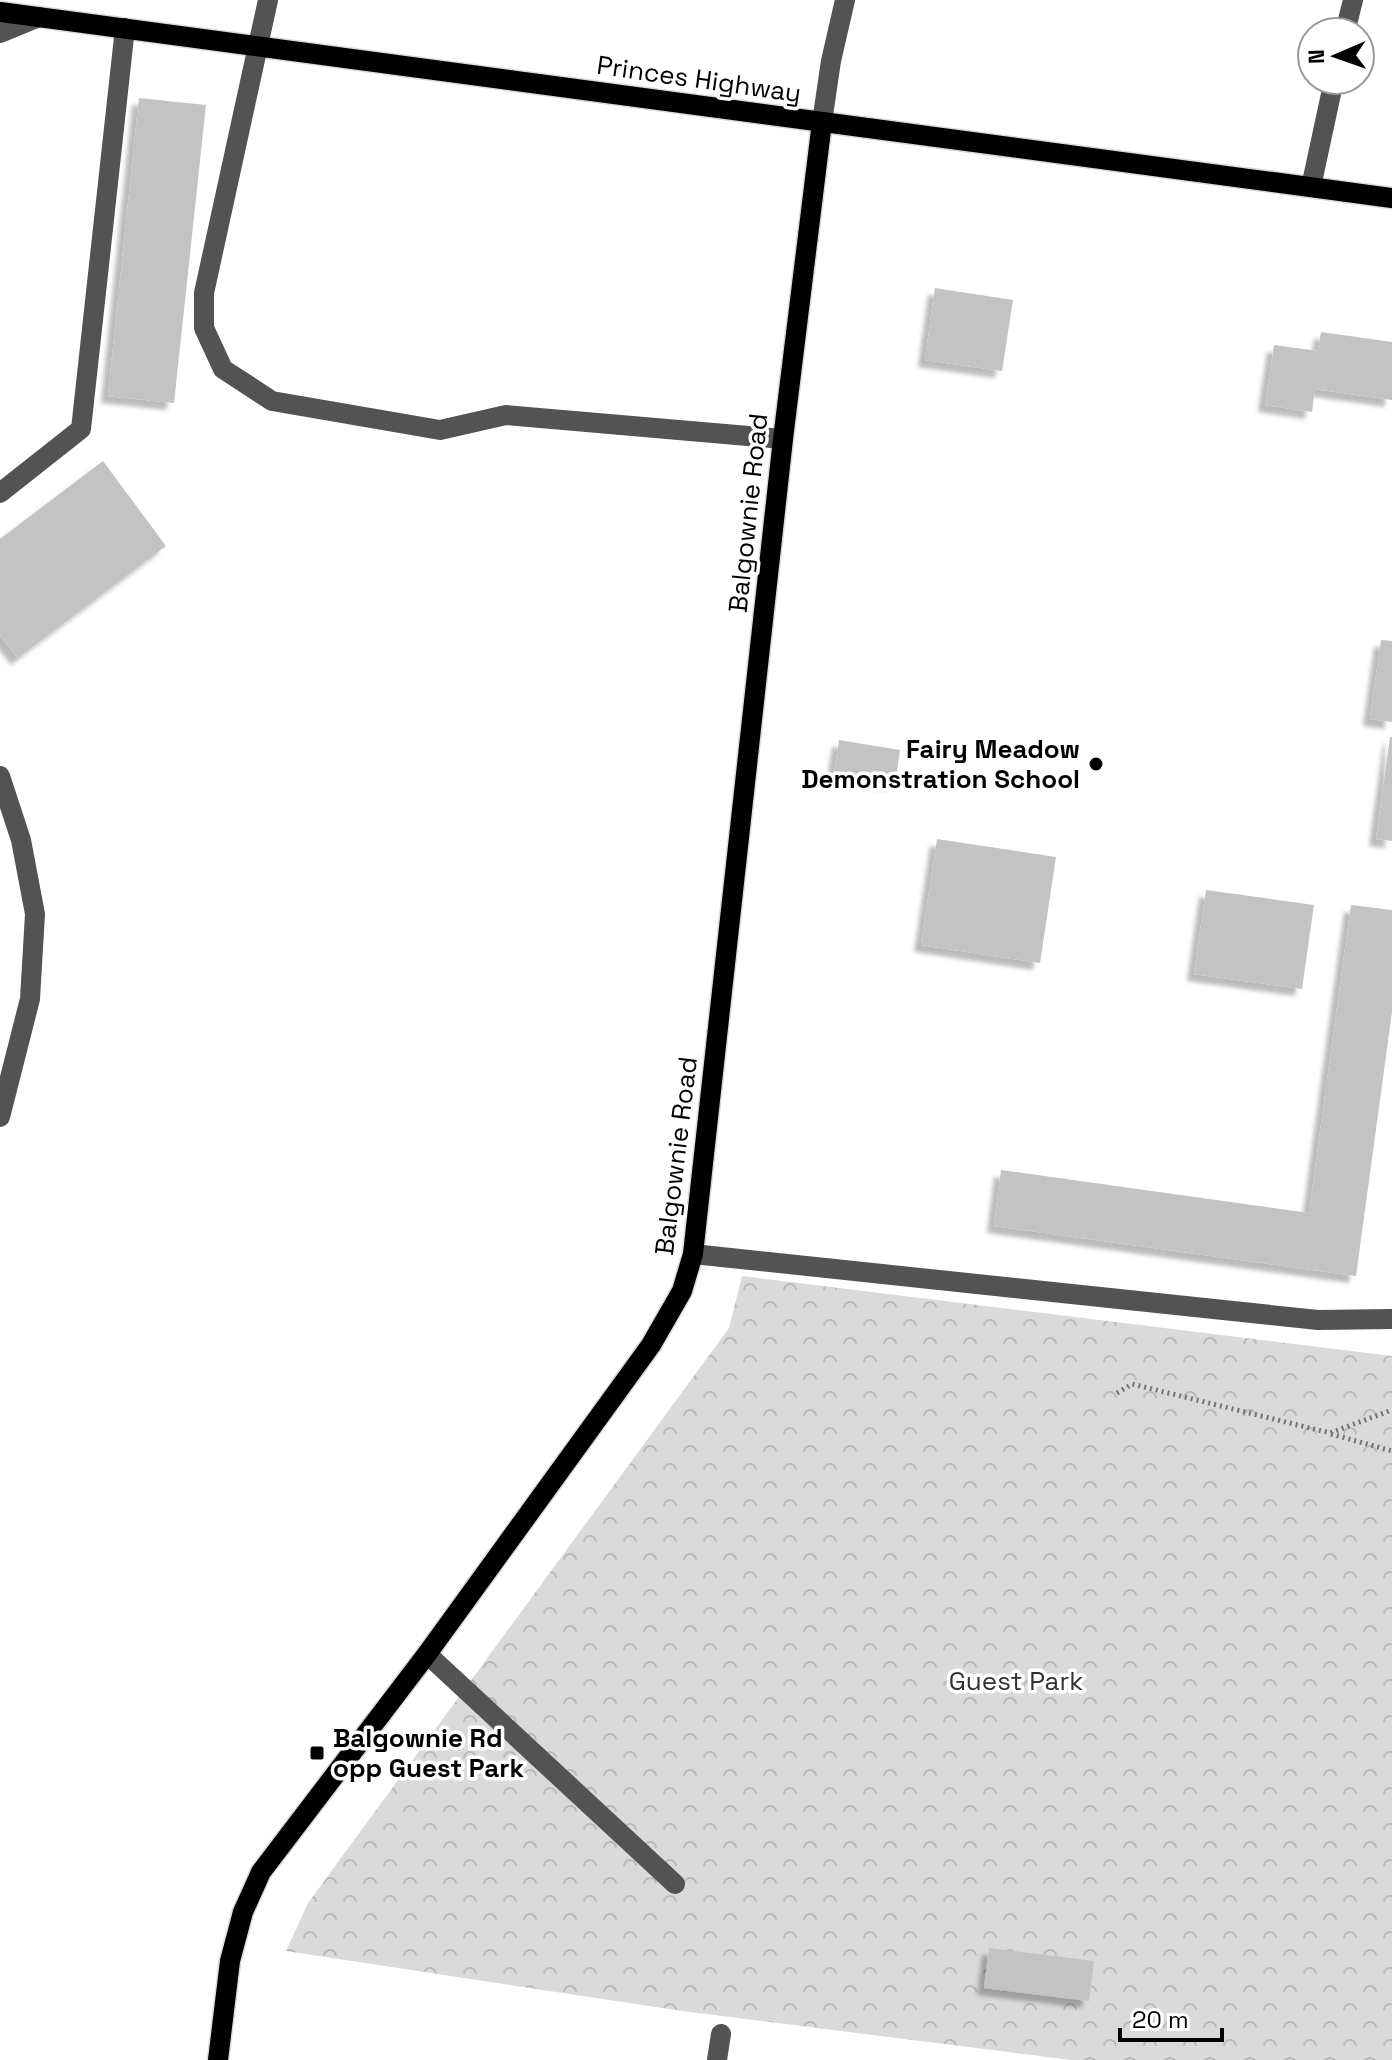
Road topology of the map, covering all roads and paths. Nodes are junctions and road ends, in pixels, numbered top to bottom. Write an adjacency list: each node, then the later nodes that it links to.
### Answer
1 (268, 0): 7 (street)
2 (845, 0): 9 (street)
3 (0, 12): 4 (main road, Princes Highway)
4 (39, 17): 5 (main road, Princes Highway); 6 (street)
5 (125, 28): 7 (main road, Princes Highway); 13 (street)
6 (0, 33)
7 (258, 46): 9 (main road, Princes Highway); 12 (street)
8 (1331, 96): 10 (street)
9 (822, 122): 10 (main road, Princes Highway); 12 (main road, Balgownie Road)
10 (1311, 187): 11 (main road, Princes Highway)
11 (1392, 198)
12 (783, 439): 16 (main road, Balgownie Road)
13 (0, 493)
14 (0, 776): 15 (street)
15 (0, 1117)
16 (693, 1254): 17 (street); 22 (main road, Balgownie Road)
17 (1392, 1319)
18 (1117, 1393): 20 (path)
19 (1392, 1410): 20 (path)
20 (1330, 1433): 21 (path)
21 (1392, 1451)
22 (427, 1654): 23 (street); 25 (main road, Balgownie Road)
23 (675, 1884)
24 (721, 2034): 26 (street)
25 (218, 2060)
26 (717, 2060)

